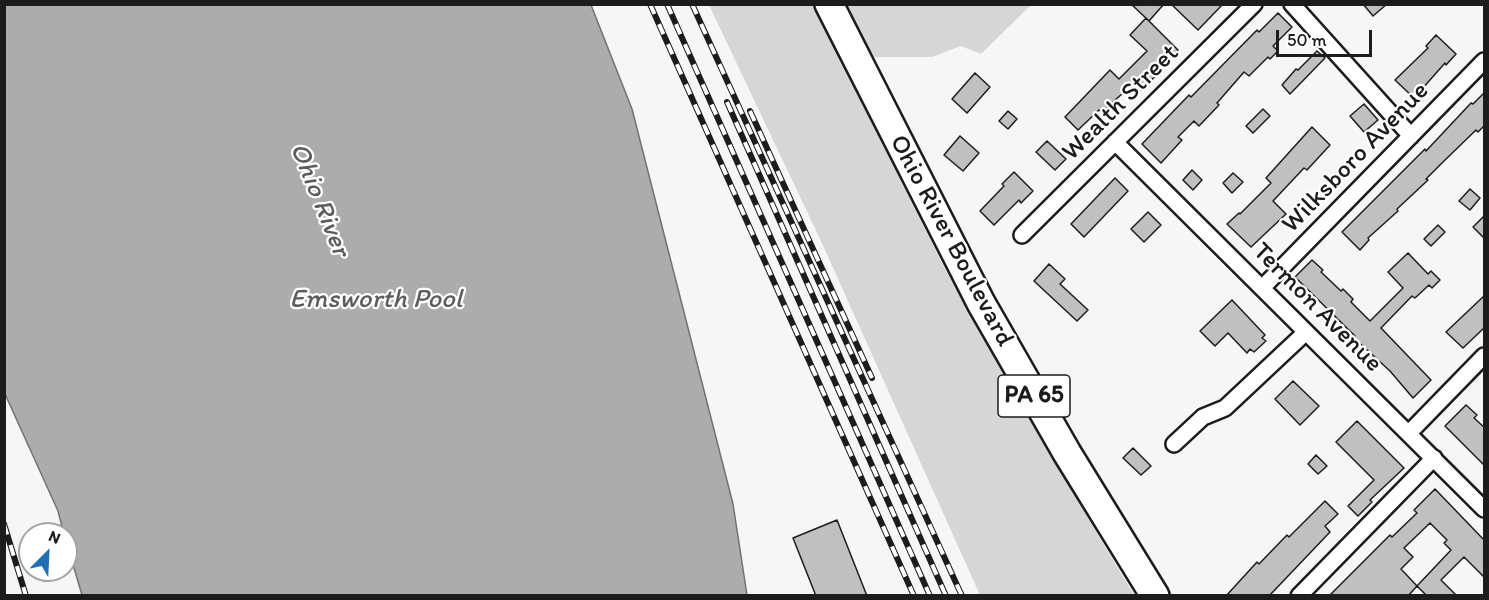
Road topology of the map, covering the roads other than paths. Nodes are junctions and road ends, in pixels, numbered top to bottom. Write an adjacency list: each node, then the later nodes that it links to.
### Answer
1 (829, 4): 15 (highway, Ohio River Boulevard / PA 65)
2 (1254, 4): 6 (street, Wealth Street)
3 (1292, 4): 5 (street)
4 (1485, 61): 5 (street, Wilksboro Avenue)
5 (1411, 136): 8 (street, Wilksboro Avenue)
6 (1115, 142): 7 (street, Wealth Street); 8 (street, Termon Avenue)
7 (1022, 235)
8 (1262, 288): 9 (street, Termon Avenue)
9 (1306, 332): 11 (street, Termon Avenue); 12 (street)
10 (1485, 356): 11 (street)
11 (1409, 434): 13 (street, Termon Avenue)
12 (1174, 444)
13 (1434, 458): 14 (street, Termon Avenue); 16 (street)
14 (1485, 509)
15 (1155, 596)
16 (1299, 596)

